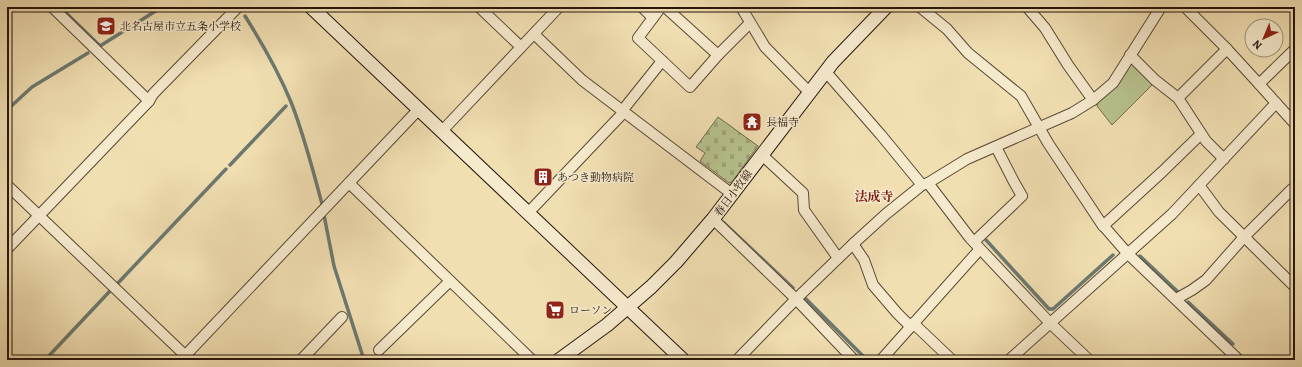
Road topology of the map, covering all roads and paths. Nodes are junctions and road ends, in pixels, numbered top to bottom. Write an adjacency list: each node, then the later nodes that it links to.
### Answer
1 (52, 7): 29 (street)
2 (238, 7): 29 (street)
3 (311, 7): 31 (street)
4 (479, 7): 18 (street)
5 (559, 7): 17 (street)
6 (642, 7): 15 (street)
7 (661, 7): 15 (street)
8 (665, 7): 21 (street)
9 (741, 7): 16 (street)
10 (886, 7): 24 (street, 春日小牧線)
11 (920, 7): 34 (street)
12 (1027, 7): 28 (street)
13 (1161, 7): 22 (street)
14 (1185, 7): 19 (street)
15 (653, 18): 23 (street)
16 (750, 23): 21 (street); 26 (street)
17 (534, 34): 18 (street); 32 (street)
18 (521, 47): 35 (street)
19 (1227, 49): 25 (street); 27 (street)
20 (1295, 49): 25 (street)
21 (718, 55): 23 (street)
22 (1130, 55): 27 (street); 28 (street)
23 (662, 61): 32 (street)
24 (826, 72): 26 (street, 春日小牧線); 41 (street)
25 (1259, 84): 30 (street)
26 (810, 93): 38 (street, 春日小牧線)
27 (1178, 98): 36 (street)
28 (1093, 100): 34 (street)
29 (149, 101): 47 (street)
30 (1276, 103): 33 (street); 39 (street)
31 (418, 109): 35 (street); 40 (street)
32 (623, 111): 45 (street); 46 (street)
33 (1295, 124)
34 (1039, 128): 37 (street); 49 (street)
35 (442, 131): 46 (street)
36 (1201, 134): 39 (street); 49 (street)
37 (996, 147): 41 (street); 52 (street)
38 (762, 155): 45 (street, 春日小牧線); 55 (street)
39 (1224, 158): 43 (street)
40 (348, 183): 56 (street); 65 (street)
41 (925, 184): 51 (street); 52 (street)
42 (7, 185): 47 (street)
43 (1199, 185): 50 (street); 54 (street)
44 (1295, 192): 50 (street)
45 (732, 194): 48 (street, 春日小牧線)
46 (528, 214): 60 (street)
47 (39, 216): 53 (street); 65 (street)
48 (713, 219): 58 (street); 60 (street, 春日小牧線)
49 (1103, 226): 54 (street)
50 (1244, 237): 57 (street); 59 (street)
51 (853, 244): 55 (street); 63 (street)
52 (977, 245): 62 (street); 63 (street)
53 (7, 249)
54 (1128, 254): 59 (street); 62 (street)
55 (838, 258): 58 (street)
56 (450, 281): 64 (street); 67 (street)
57 (1294, 283)
58 (796, 299): 70 (street); 71 (street)
59 (1176, 299): 76 (street)
60 (627, 307): 68 (street, 春日小牧線); 69 (street)
61 (342, 317): 66 (street)
62 (1050, 323): 74 (street); 75 (street)
63 (912, 325): 72 (street); 73 (street)
64 (380, 350)
65 (185, 358)
66 (301, 360)
67 (532, 360)
68 (559, 360)
69 (683, 360)
70 (738, 360)
71 (854, 360)
72 (881, 360)
73 (952, 360)
74 (1009, 360)
75 (1089, 360)
76 (1239, 360)

